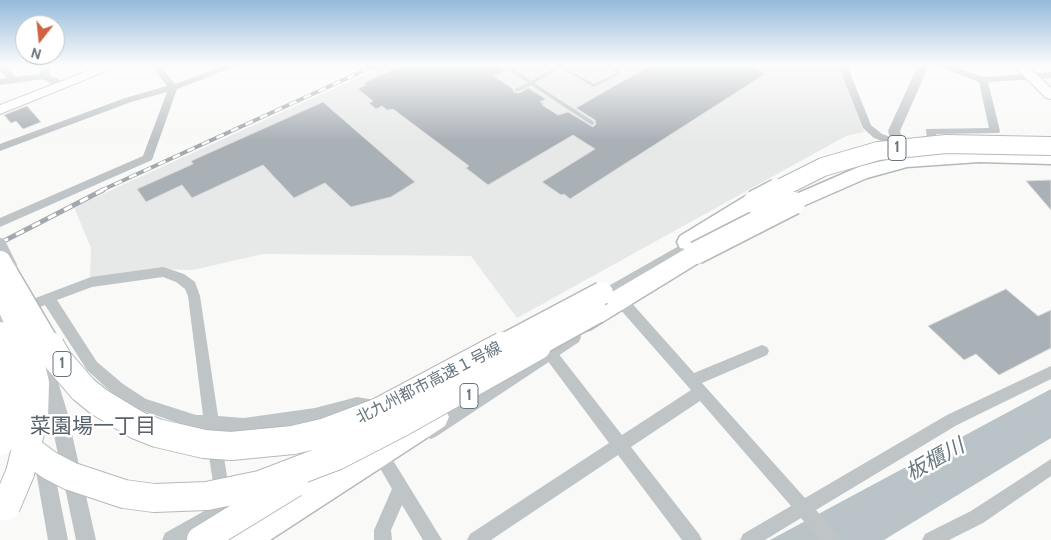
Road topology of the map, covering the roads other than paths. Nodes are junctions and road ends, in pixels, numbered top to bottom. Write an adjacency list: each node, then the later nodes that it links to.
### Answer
1 (49, 90): 8 (main road)
2 (165, 90): 13 (street)
3 (172, 90): 18 (street)
4 (542, 90): 9 (lane)
5 (852, 90): 14 (street)
6 (913, 90): 14 (street)
7 (985, 90): 10 (street)
8 (0, 110)
9 (592, 123)
10 (932, 141): 11 (street); 14 (street)
11 (1051, 141): 17 (highway, bridge)
12 (1051, 146): 17 (highway, 1, bridge)
13 (0, 148)
14 (899, 150): 16 (street); 25 (street); 36 (street)
15 (1051, 151): 20 (highway, 1, bridge)
16 (1051, 157): 20 (highway, bridge)
17 (754, 202): 25 (highway, 北九州都市高速１号線 / 1)
18 (0, 222)
19 (0, 244): 31 (street, bridge)
20 (696, 253): 25 (highway, 北九州都市高速１号線 / 1)
21 (0, 262): 25 (highway, 北九州都市高速１号線 / 1, bridge)
22 (0, 273): 31 (street)
23 (0, 288): 45 (highway, 1, bridge)
24 (48, 298): 26 (street); 37 (street); 37 (street)
25 (609, 302): 30 (street); 34 (street); 35 (highway, 北九州都市高速１号線 / 1, bridge); 49 (highway, 北九州都市高速１号線 / 1, bridge); 51 (highway, 北九州都市高速１号線 / 1, bridge)
26 (0, 317): 32 (street, bridge)
27 (0, 333): 38 (highway, bridge)
28 (0, 341): 32 (street, bridge)
29 (762, 350): 34 (street)
30 (548, 352): 39 (street); 40 (street)
31 (42, 364): 47 (street, bridge)
32 (21, 370): 46 (street, bridge)
33 (1051, 372): 44 (street)
34 (697, 386): 39 (street); 44 (street)
35 (0, 408)
36 (392, 413): 37 (street); 43 (street)
37 (213, 424): 43 (street)
38 (0, 441)
39 (619, 446): 55 (street); 56 (street)
40 (385, 463): 42 (street); 52 (street)
41 (1051, 467): 59 (street)
42 (400, 490): 53 (street); 54 (street)
43 (224, 510): 48 (street); 50 (street)
44 (808, 512): 57 (street); 58 (street)
45 (0, 516)
46 (58, 540)
47 (86, 540)
48 (172, 540)
49 (201, 540)
50 (230, 540)
51 (242, 540)
52 (261, 540)
53 (383, 540)
54 (433, 540)
55 (476, 540)
56 (693, 540)
57 (748, 540)
58 (831, 540)
59 (930, 540)

